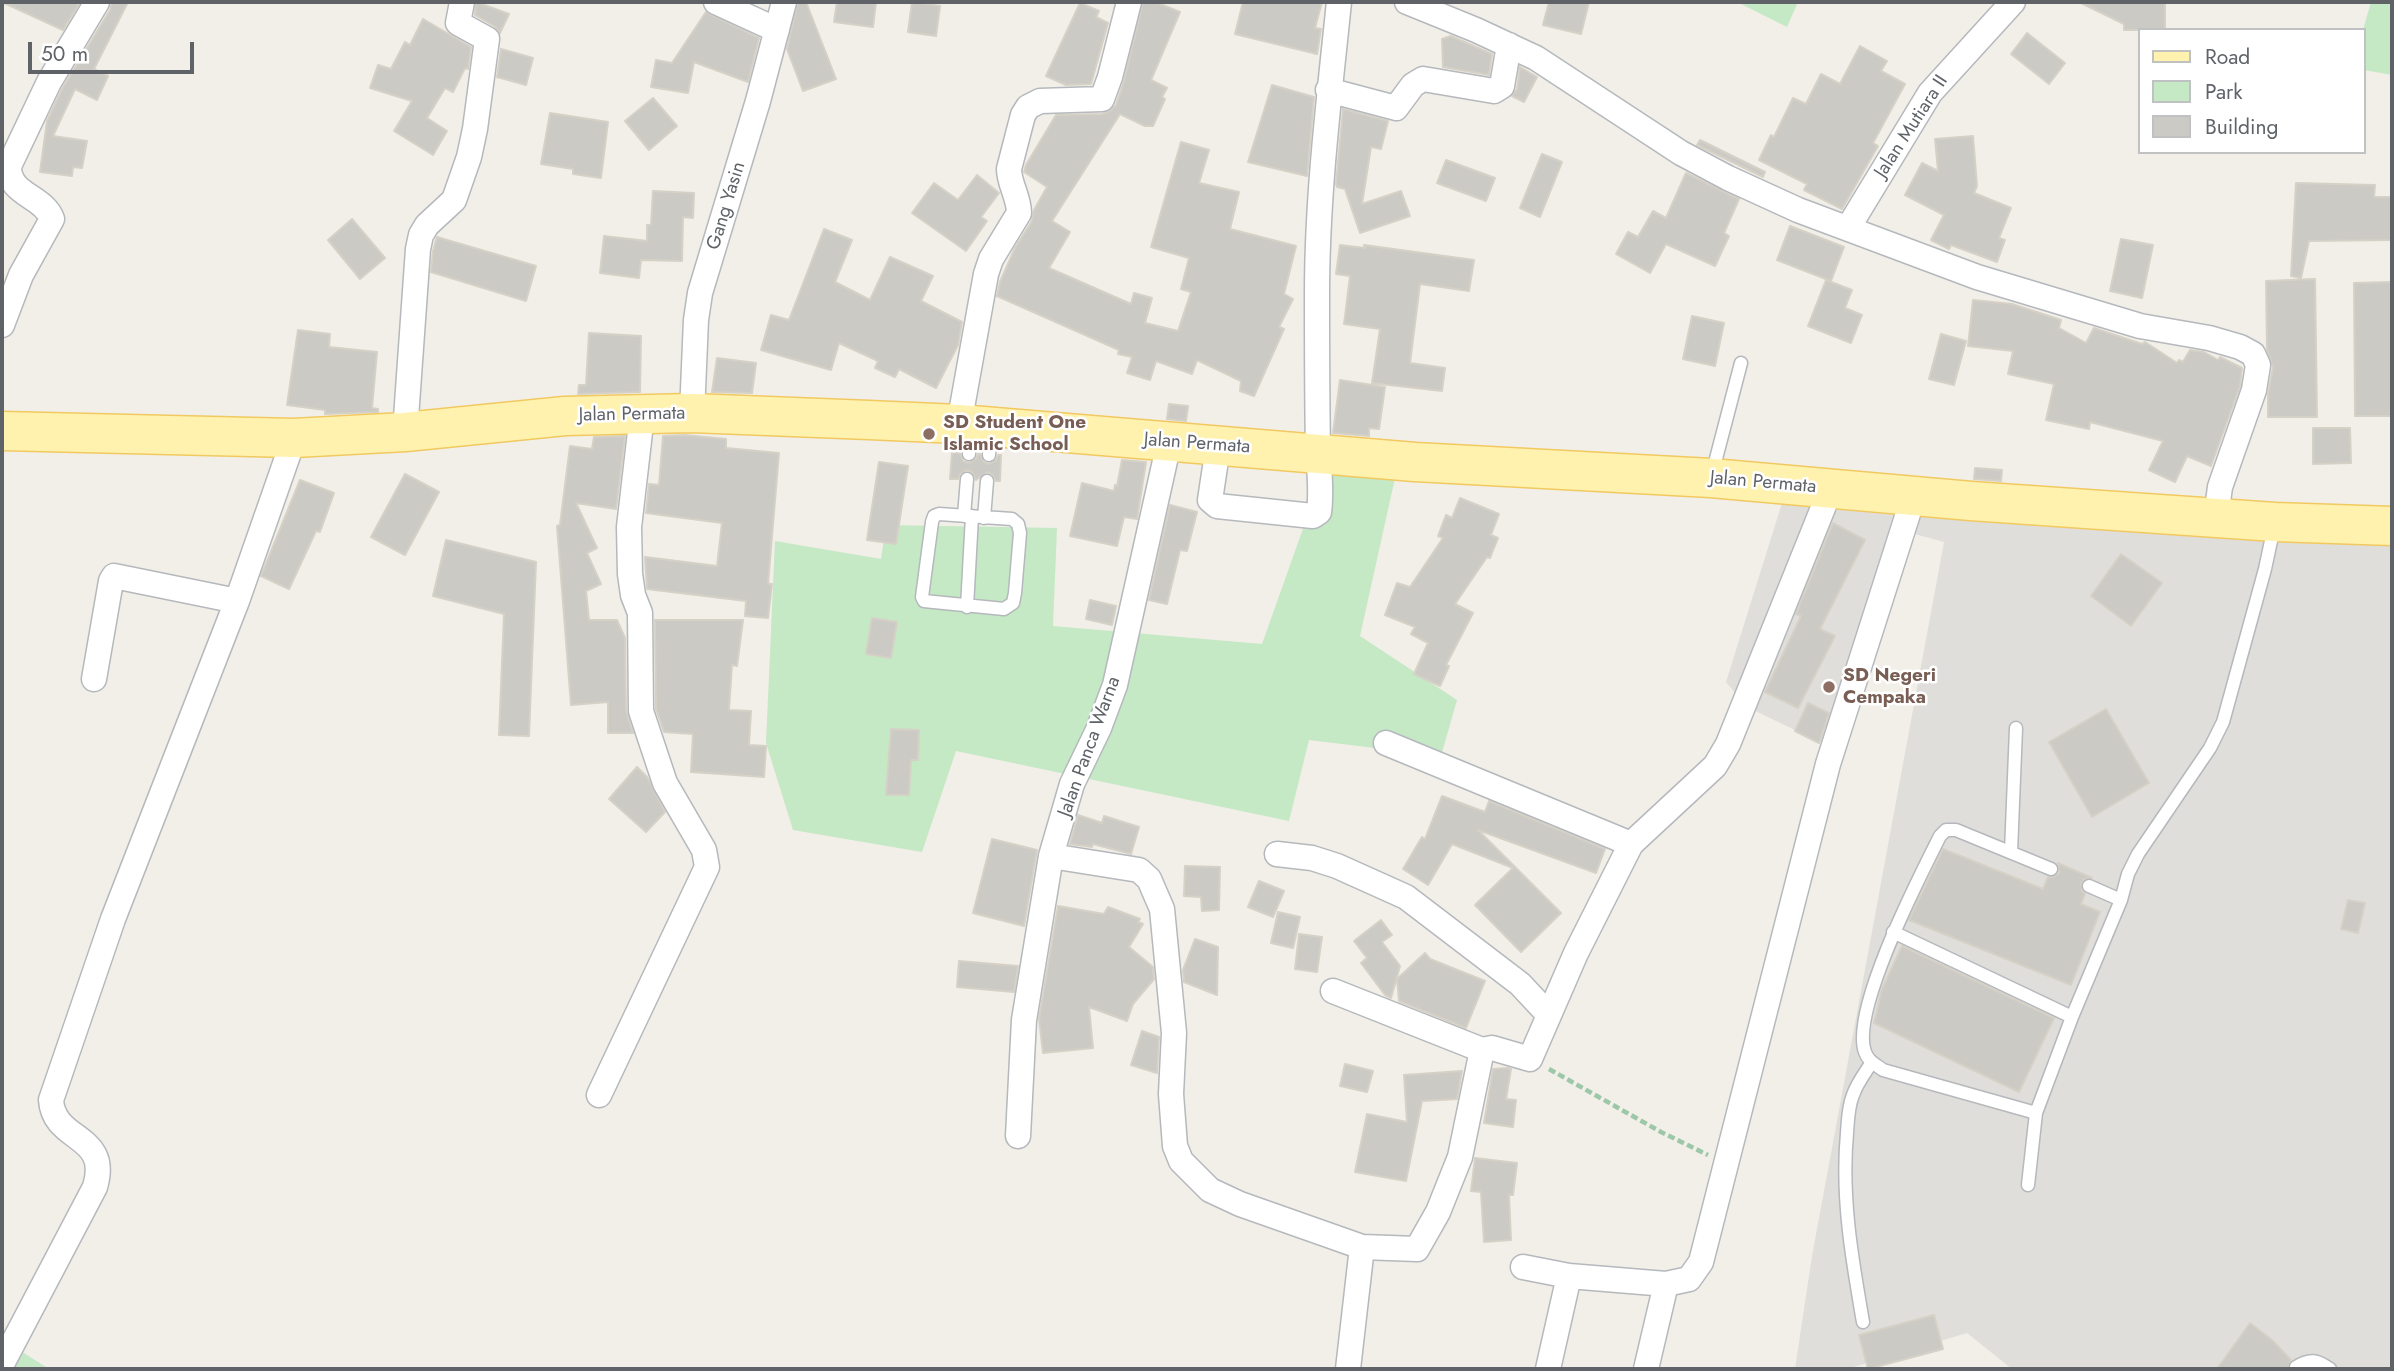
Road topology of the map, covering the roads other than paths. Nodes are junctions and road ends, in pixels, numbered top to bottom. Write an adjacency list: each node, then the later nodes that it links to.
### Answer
1 (97, 2): 13 (street)
2 (462, 2): 19 (street)
3 (716, 2): 9 (street)
4 (784, 2): 9 (street, Gang Yasin)
5 (1129, 2): 20 (street)
6 (1339, 2): 11 (street)
7 (1407, 2): 10 (street)
8 (2013, 2): 12 (street, Jalan Mutiara II)
9 (777, 30): 16 (street, Gang Yasin)
10 (1508, 45): 11 (street); 12 (street)
11 (1328, 90): 24 (street)
12 (1848, 229): 31 (street)
13 (11, 271): 14 (street)
14 (2, 325)
15 (1741, 363): 25 (lane)
16 (692, 413): 17 (main road, Jalan Permata); 20 (main road, Jalan Permata)
17 (642, 415): 19 (main road, Jalan Permata); 52 (street)
18 (2, 431): 21 (main road, Jalan Permata)
19 (405, 432): 21 (main road, Jalan Permata)
20 (976, 437): 22 (main road, Jalan Permata)
21 (293, 438): 34 (street)
22 (1169, 443): 23 (main road, Jalan Permata); 42 (street, Jalan Panca Warna)
23 (1218, 447): 24 (main road, Jalan Permata); 24 (street)
24 (1318, 453): 25 (main road, Jalan Permata)
25 (1711, 478): 28 (main road, Jalan Permata)
26 (967, 480): 30 (lane)
27 (987, 481): 30 (lane)
28 (1831, 488): 29 (main road, Jalan Permata); 39 (street)
29 (1914, 495): 31 (main road, Jalan Permata); 59 (street)
30 (973, 517): 35 (lane); 35 (lane); 35 (lane)
31 (2216, 517): 32 (main road, Jalan Permata)
32 (2275, 522): 33 (main road, Jalan Permata); 45 (lane)
33 (2392, 526)
34 (237, 601): 36 (street); 61 (street)
35 (967, 607)
36 (94, 680)
37 (2016, 728): 40 (lane)
38 (1386, 743): 39 (street)
39 (1631, 844): 48 (street)
40 (2011, 852): 43 (lane); 46 (lane)
41 (1277, 854): 48 (street)
42 (1051, 856): 54 (street, Jalan Panca Warna); 56 (street)
43 (2051, 869)
44 (2089, 886): 45 (lane)
45 (2122, 900): 49 (lane)
46 (1893, 932): 49 (lane); 51 (lane)
47 (1333, 991): 50 (street)
48 (1549, 1015): 50 (street)
49 (2072, 1017): 53 (lane)
50 (1482, 1050): 56 (street)
51 (1872, 1062): 53 (lane); 60 (lane)
52 (599, 1095)
53 (2036, 1113): 55 (lane)
54 (1018, 1136)
55 (2028, 1185)
56 (1362, 1247): 63 (street)
57 (1523, 1267): 58 (street)
58 (1569, 1276): 59 (street); 64 (street)
59 (1666, 1284): 65 (street)
60 (1863, 1322)
61 (2, 1364)
62 (2297, 1367): 66 (lane)
63 (1348, 1369)
64 (1548, 1369)
65 (1646, 1369)
66 (2330, 1369)

